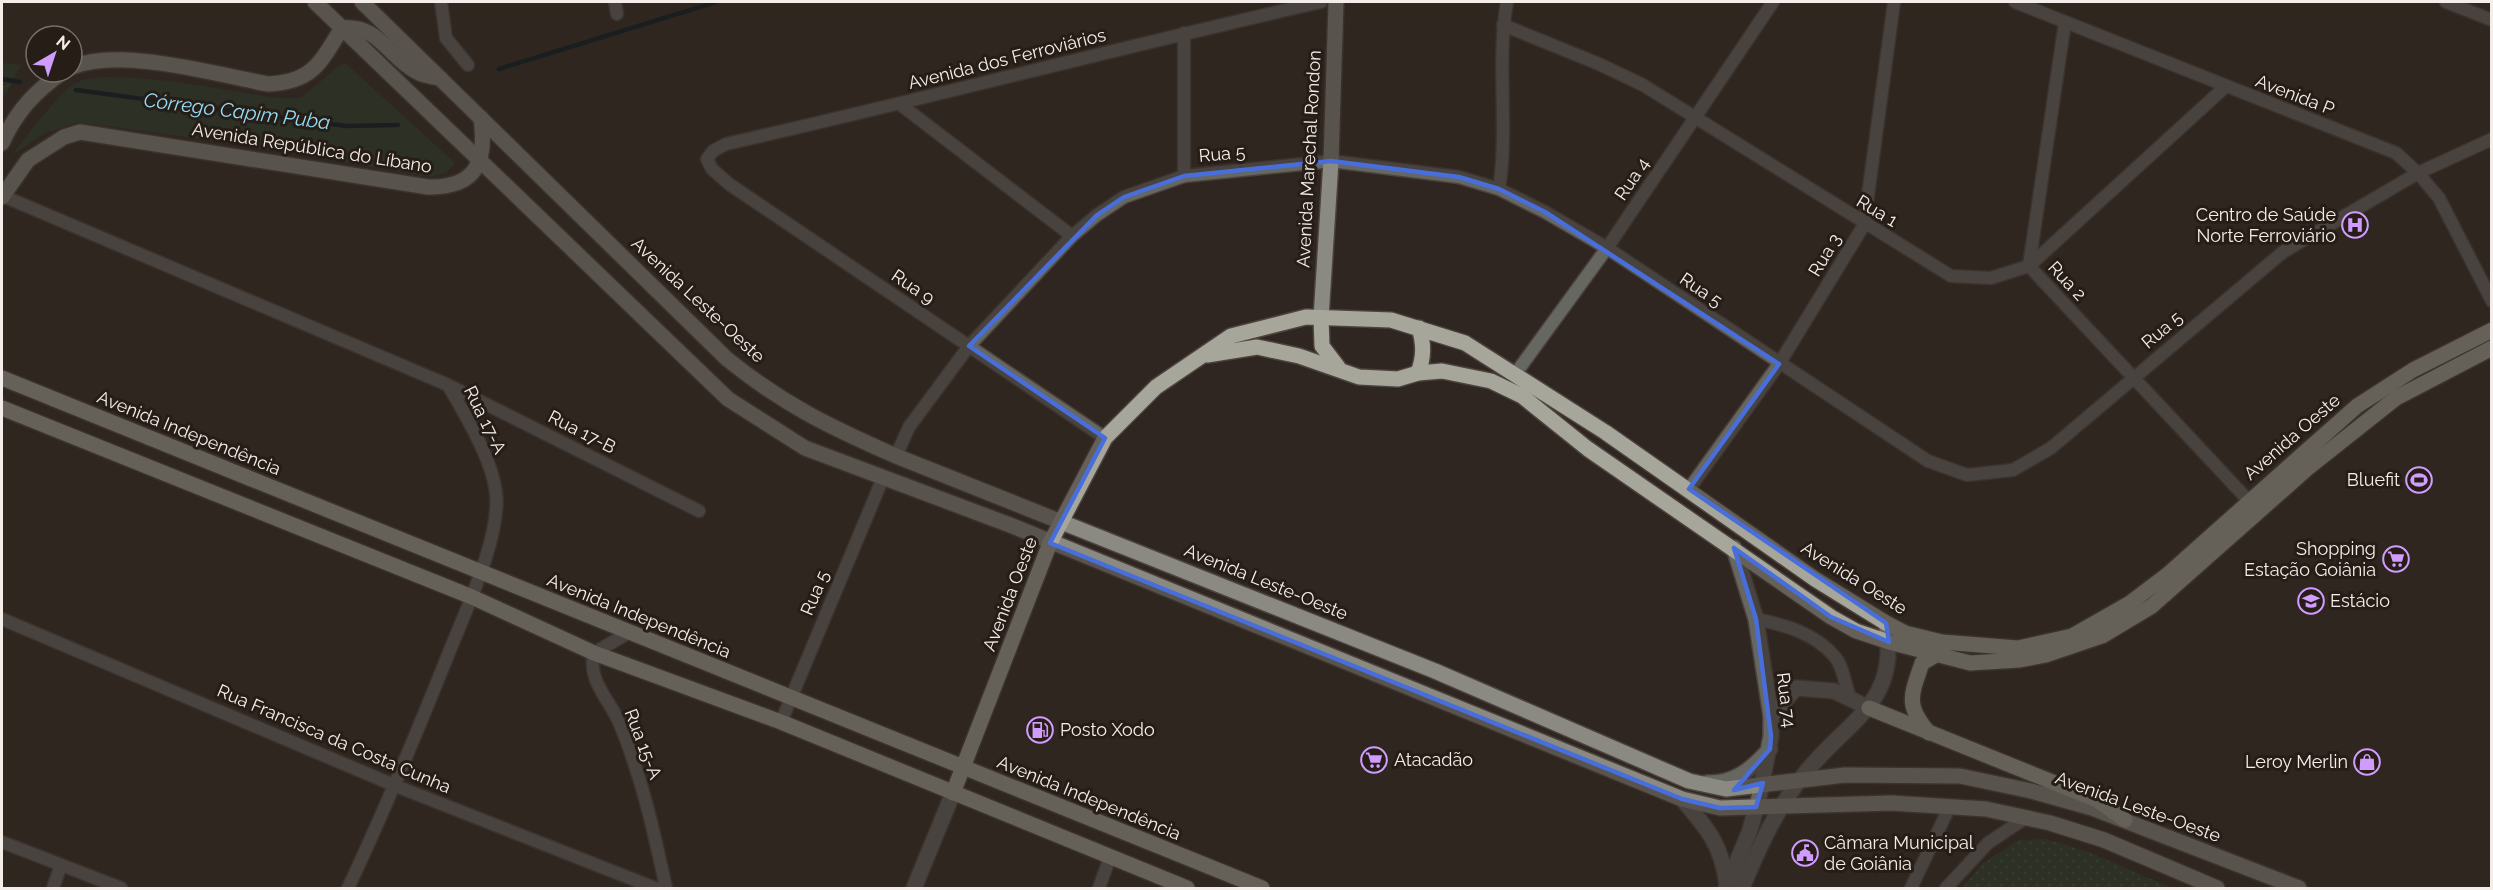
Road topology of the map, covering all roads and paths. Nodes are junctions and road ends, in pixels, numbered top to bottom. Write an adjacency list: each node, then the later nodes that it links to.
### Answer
1 (315, 2): 14 (main road)
2 (362, 2): 18 (main road, Avenida Leste-Oeste)
3 (441, 2): 17 (street)
4 (1321, 2): 15 (street, Avenida dos Ferroviários)
5 (1336, 2): 27 (main road, Avenida Marechal Rondon)
6 (1507, 2): 13 (street)
7 (1773, 2): 22 (street, Rua 4)
8 (1894, 2): 33 (street, Rua 3)
9 (2015, 2): 12 (street, Avenida P)
10 (2446, 2): 11 (street)
11 (2492, 20)
12 (2065, 22): 20 (street, Avenida P); 36 (street, Rua 2)
13 (1503, 25): 22 (street, Rua 1); 31 (street)
14 (342, 28): 16 (main road); 18 (main road); 28 (main road)
15 (1184, 33): 21 (street, Avenida dos Ferroviários); 30 (street)
16 (84, 64)
17 (468, 65)
18 (440, 78): 23 (main road, Avenida Leste-Oeste)
19 (46, 84): 25 (main road)
20 (2225, 87): 29 (street, Avenida P); 36 (street, Rua 1)
21 (901, 105): 26 (street, Avenida dos Ferroviários); 34 (street)
22 (1696, 117): 33 (street, Rua 1); 35 (street, Rua 4)
23 (481, 118): 28 (main road); 53 (main road, Avenida Leste-Oeste)
24 (2492, 139): 29 (street, Rua 5)
25 (2, 143)
26 (707, 159): 41 (street, Rua 9)
27 (1331, 161): 30 (street, Rua 5); 31 (street, Rua 5); 38 (main road, Avenida Marechal Rondon)
28 (480, 162): 32 (main road, Avenida República do Líbano); 55 (main road)
29 (2418, 173): 37 (street, Avenida P); 49 (street, Rua 5)
30 (1184, 176): 34 (street, Rua 5)
31 (1499, 189): 35 (street, Rua 5)
32 (2, 199): 50 (street, Rua 17-A)
33 (1864, 225): 36 (street, Rua 1); 44 (street, Rua 3)
34 (1072, 236): 41 (street, Rua 5)
35 (1607, 248): 44 (street, Rua 5); 47 (street, Rua 4)
36 (2029, 266): 49 (street, Rua 2)
37 (2492, 301)
38 (1321, 318): 39 (main road, Avenida Oeste); 43 (main road, Avenida Oeste); 45 (main road)
39 (1419, 328): 46 (main road); 47 (main road, Avenida Oeste)
40 (2492, 330): 58 (main road, Avenida Oeste)
41 (969, 345): 52 (street, Rua 9); 53 (street, Rua 5)
42 (2492, 348): 71 (main road, Avenida Oeste)
43 (1204, 356): 45 (main road, Avenida Oeste); 52 (main road, Avenida Oeste)
44 (1779, 364): 49 (street, Rua 5); 56 (street, Rua 3)
45 (1338, 367): 46 (main road, Avenida Oeste)
46 (1418, 373): 62 (main road, Avenida Oeste)
47 (1516, 373): 56 (main road, Avenida Oeste)
48 (2, 378): 54 (main road, Avenida Independência)
49 (2133, 378): 58 (street, Rua 2)
50 (448, 386): 59 (street, Rua 17-B); 63 (street, Rua 17-A)
51 (2, 408): 57 (main road)
52 (1105, 438): 60 (main road, Avenida Oeste)
53 (896, 456): 60 (main road, Avenida Leste-Oeste)
54 (232, 472): 57 (main road); 63 (main road, Avenida Independência)
55 (883, 478): 61 (main road); 73 (street, Rua 5)
56 (1689, 489): 67 (main road, Avenida Oeste)
57 (221, 497): 64 (main road)
58 (2249, 501): 67 (main road, Avenida Oeste)
59 (699, 511)
60 (1061, 521): 61 (main road, Avenida Oeste); 81 (main road, Avenida Leste-Oeste)
61 (1050, 543): 79 (main road, Avenida Oeste); 85 (main road)
62 (1734, 548): 66 (street, Rua 74); 69 (main road, Avenida Oeste)
63 (480, 572): 64 (street, Rua 17-A); 68 (main road, Avenida Independência)
64 (472, 597): 70 (main road); 83 (street, Rua 17-A)
65 (2, 619): 83 (street, Rua Francisca da Costa Cunha)
66 (1756, 619): 72 (street); 75 (street, Rua 74)
67 (1886, 623): 69 (street)
68 (628, 633): 70 (street); 73 (main road, Avenida Independência)
69 (1889, 642): 71 (main road, Avenida Oeste); 74 (street)
70 (594, 653): 76 (main road); 99 (street, Rua 15-A)
71 (1936, 655): 77 (main road)
72 (1850, 697): 74 (street); 75 (street)
73 (789, 699): 76 (street, Rua 5); 79 (main road, Avenida Independência)
74 (1869, 708): 77 (main road); 80 (street)
75 (1771, 716): 78 (street, Rua 74)
76 (781, 722): 84 (main road)
77 (1931, 735): 90 (main road)
78 (1770, 749): 81 (street); 82 (street, Rua 74)
79 (963, 769): 84 (main road, Avenida Oeste); 103 (main road, Avenida Independência)
80 (1801, 778): 82 (main road, Avenida Leste-Oeste); 86 (street); 90 (main road, Avenida Leste-Oeste)
81 (1689, 782): 82 (main road, Avenida Leste-Oeste)
82 (1763, 783): 88 (street, Rua 74)
83 (396, 786): 97 (street, Rua 17-A); 98 (street, Rua Francisca da Costa Cunha)
84 (953, 793): 92 (main road); 100 (street, Avenida Oeste)
85 (1682, 800): 88 (main road); 94 (street)
86 (1782, 804): 87 (main road); 88 (main road); 94 (street)
87 (1950, 806): 89 (main road); 104 (street)
88 (1756, 807): 94 (street, Rua 74)
89 (2027, 817): 105 (street); 106 (main road)
90 (2125, 820): 107 (main road, Avenida Leste-Oeste)
91 (2, 842): 93 (street)
92 (1110, 857): 101 (street); 102 (main road)
93 (61, 865): 95 (street); 96 (street)
94 (1732, 887)
95 (53, 888)
96 (121, 888)
97 (348, 888)
98 (655, 888)
99 (666, 888)
100 (914, 888)
101 (1099, 888)
102 (1187, 888)
103 (1262, 888)
104 (1911, 888)
105 (1946, 888)
106 (2217, 888)
107 (2299, 888)

